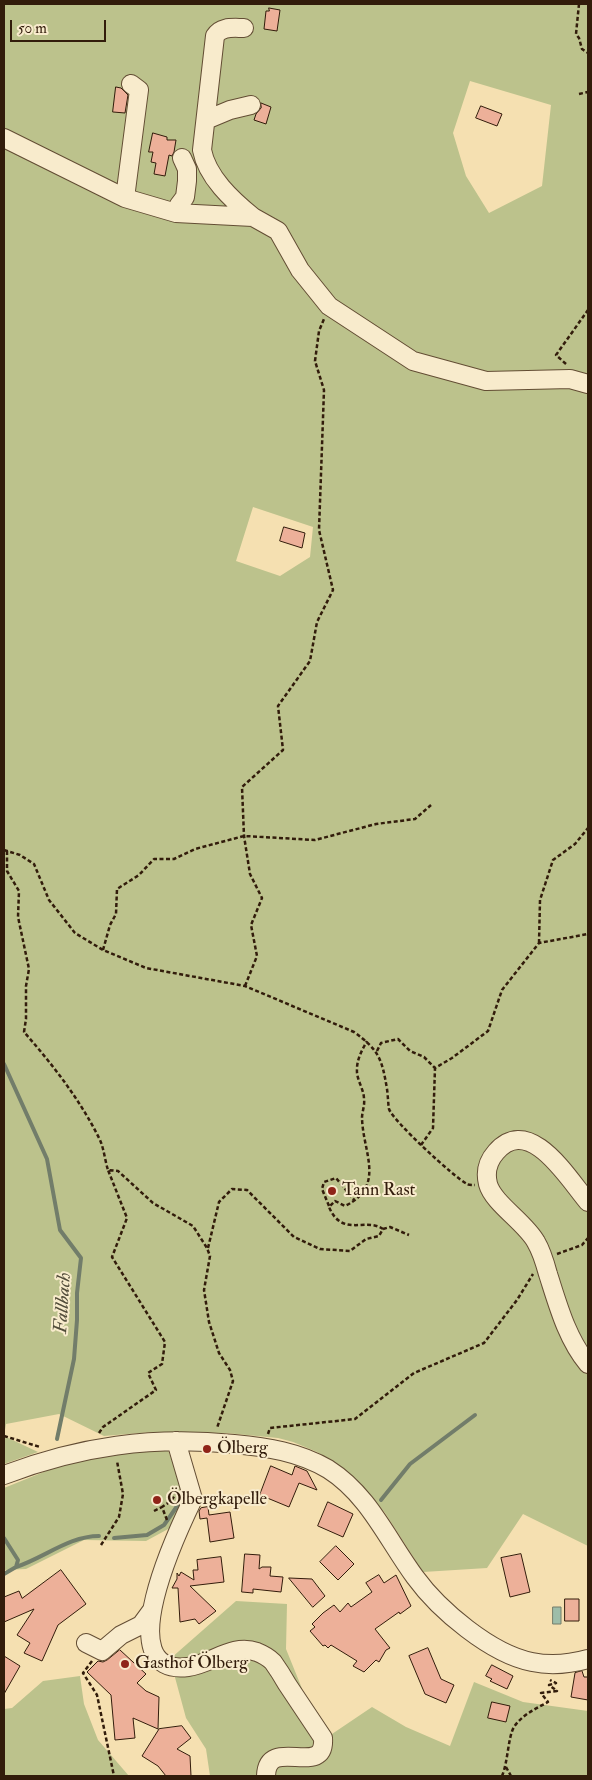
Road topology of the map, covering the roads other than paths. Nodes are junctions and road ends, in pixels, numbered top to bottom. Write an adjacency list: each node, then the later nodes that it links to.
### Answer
1 (244, 28): 4 (street)
2 (131, 84): 7 (street)
3 (251, 105): 4 (street)
4 (206, 120): 9 (street)
5 (4, 138): 7 (street)
6 (182, 158): 8 (street)
7 (124, 198): 8 (street)
8 (176, 213): 9 (street)
9 (253, 216): 10 (street)
10 (588, 384)
11 (588, 1202): 12 (street)
12 (588, 1364)
13 (176, 1441): 14 (street); 15 (street); 17 (street)
14 (4, 1475)
15 (152, 1610): 16 (street); 18 (street)
16 (86, 1643)
17 (588, 1659)
18 (266, 1776)

